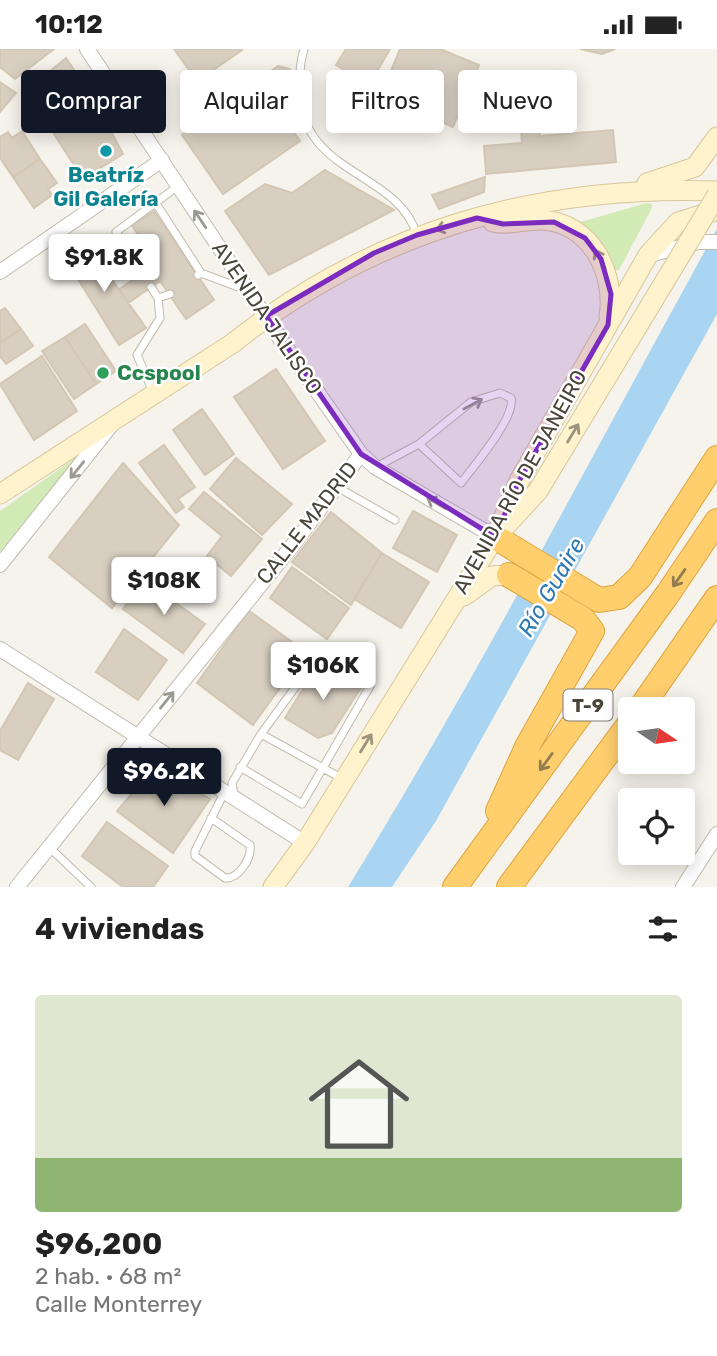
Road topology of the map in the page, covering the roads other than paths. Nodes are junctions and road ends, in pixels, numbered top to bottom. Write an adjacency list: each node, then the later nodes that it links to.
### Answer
1 (87, 49): 4 (street, AVENIDA JALISCO)
2 (304, 49): 11 (lane)
3 (717, 137): 7 (street)
4 (162, 160): 5 (street, AVENIDA JALISCO); 14 (street)
5 (178, 186): 8 (lane); 17 (street, AVENIDA JALISCO, one-way to 5)
6 (717, 193): 7 (street); 32 (street, one-way to 6, bridge)
7 (608, 194): 10 (street)
8 (157, 205): 15 (lane); 17 (lane)
9 (717, 211): 13 (street, AVENIDA RÍO DE JANEIRO)
10 (477, 218): 11 (street, one-way to 11); 21 (street, one-way to 10)
11 (417, 235): 20 (street)
12 (712, 242): 13 (street)
13 (648, 255): 21 (street, AVENIDA RÍO DE JANEIRO)
14 (0, 272)
15 (142, 273)
16 (151, 287): 19 (lane)
17 (249, 292): 20 (street, AVENIDA JALISCO)
18 (170, 295): 19 (lane)
19 (158, 298): 22 (lane)
20 (266, 316): 22 (street); 25 (street, AVENIDA JALISCO)
21 (608, 325): 32 (street, AVENIDA RÍO DE JANEIRO)
22 (154, 394): 23 (street)
23 (118, 416): 29 (street); 34 (street, one-way to 34)
24 (419, 445): 24 (lane, one-way to 24); 27 (lane)
25 (361, 454): 27 (street, AVENIDA JALISCO); 28 (street, CALLE MADRID)
26 (717, 458): 37 (highway)
27 (375, 467): 32 (street, AVENIDA JALISCO, one-way to 27)
28 (336, 487): 30 (lane); 41 (street, CALLE MADRID, one-way to 28)
29 (0, 494)
30 (395, 520)
31 (717, 521): 51 (highway, T-9, one-way to 51)
32 (495, 537): 33 (highway); 36 (street, AVENIDA RÍO DE JANEIRO)
33 (514, 564): 36 (street); 37 (highway)
34 (0, 565)
35 (717, 598): 39 (highway, T-9)
36 (450, 608): 45 (street, AVENIDA RÍO DE JANEIRO, one-way to 36)
37 (591, 610): 51 (highway, T-9)
38 (0, 649): 41 (street)
39 (648, 697)
40 (261, 734): 43 (lane); 44 (lane); 44 (lane)
41 (138, 735): 46 (street); 50 (street, CALLE MADRID)
42 (618, 739): 55 (highway, T-9)
43 (240, 767): 44 (lane); 46 (lane)
44 (323, 769): 45 (lane)
45 (343, 779): 49 (street, AVENIDA RÍO DE JANEIRO)
46 (229, 793): 47 (lane); 49 (street)
47 (211, 817): 47 (lane)
48 (717, 834): 56 (street)
49 (304, 843): 54 (street, AVENIDA RÍO DE JANEIRO)
50 (49, 847): 52 (street, CALLE MADRID); 53 (lane)
51 (463, 877)
52 (17, 887)
53 (91, 887)
54 (273, 887)
55 (509, 887)
56 (683, 887)

